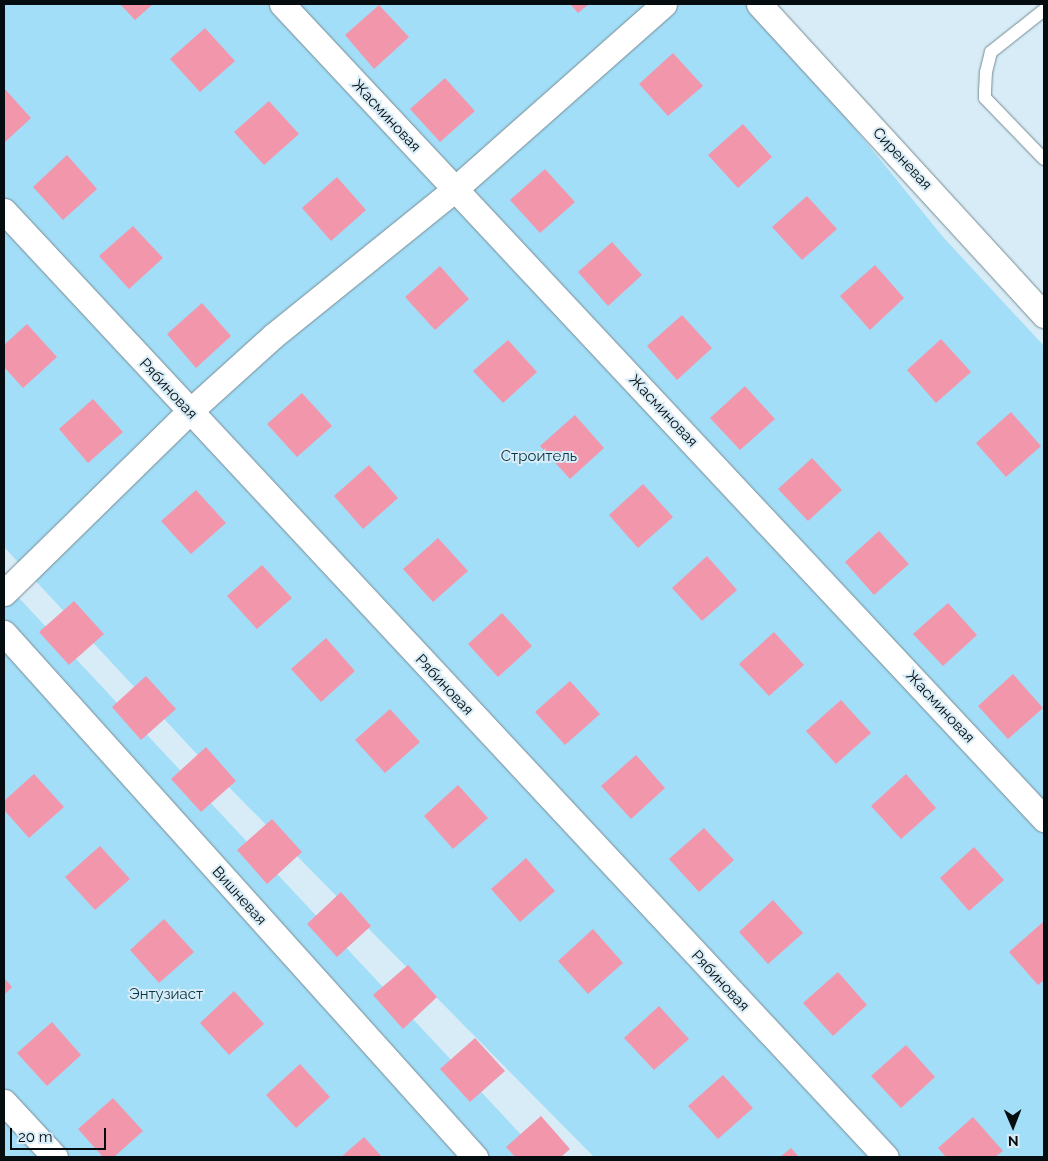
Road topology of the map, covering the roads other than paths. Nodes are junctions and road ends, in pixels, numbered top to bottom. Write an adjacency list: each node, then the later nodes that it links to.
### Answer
1 (282, 4): 6 (street, Жасминовая)
2 (664, 4): 6 (street)
3 (759, 4): 8 (street, Сиреневая)
4 (1044, 10): 5 (lane)
5 (1044, 159)
6 (455, 189): 9 (street); 12 (street, Жасминовая)
7 (4, 211): 9 (street, Рябиновая)
8 (1044, 315)
9 (189, 412): 10 (street); 16 (street, Рябиновая)
10 (4, 593)
11 (4, 633): 15 (street, Вишневая)
12 (1044, 819)
13 (4, 1102): 14 (street)
14 (55, 1157)
15 (475, 1157)
16 (886, 1157)

